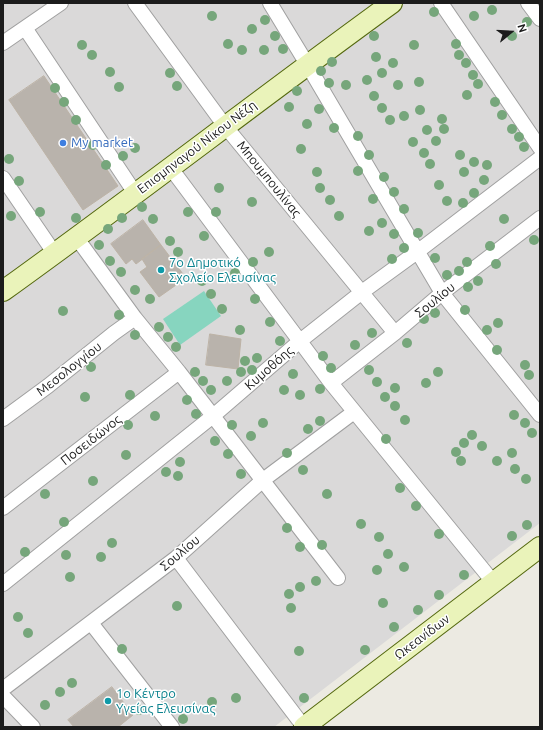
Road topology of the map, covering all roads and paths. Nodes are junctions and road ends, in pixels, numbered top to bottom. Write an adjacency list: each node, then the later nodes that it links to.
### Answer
1 (61, 3): 8 (street)
2 (135, 3): 11 (street, Μπουμπουλίνας)
3 (270, 3): 10 (street)
4 (392, 3): 10 (street, Επισμηναγού Νίκου Νέζη)
5 (441, 3): 12 (street)
6 (528, 3): 7 (street)
7 (540, 19)
8 (25, 28): 9 (street); 16 (street)
9 (3, 43)
10 (307, 64): 11 (street, Επισμηναγού Νίκου Νέζη); 19 (street)
11 (226, 126): 14 (street, Επισμηναγού Νίκου Νέζη); 22 (street, Μπουμπουλίνας)
12 (540, 148)
13 (540, 158): 19 (street, Κυμοθόης)
14 (170, 167): 16 (street, Επισμηναγού Νίκου Νέζη); 26 (street)
15 (3, 178): 20 (street)
16 (135, 193): 18 (street, Επισμηναγού Νίκου Νέζη)
17 (540, 218): 23 (street, Σουλίου)
18 (76, 237): 20 (street, Επισμηναγού Νίκου Νέζη); 24 (street)
19 (417, 252): 22 (street, Κυμοθόης); 23 (street)
20 (55, 254): 21 (street, Επισμηναγού Νίκου Νέζη)
21 (3, 291)
22 (362, 292): 25 (street, Μπουμπουλίνας); 26 (street, Κυμοθόης)
23 (442, 293): 25 (street, Σουλίου); 30 (street)
24 (135, 318): 27 (street); 32 (street, Μεσολογγίου)
25 (395, 333): 28 (street, Σουλίου)
26 (300, 341): 28 (street); 31 (street, Κυμοθόης)
27 (179, 372): 31 (street); 34 (street, Ποσειδώνος)
28 (331, 383): 29 (street)
29 (354, 412): 33 (street, Σουλίου); 38 (street)
30 (540, 415)
31 (213, 416): 33 (street); 39 (street, Κυμοθόης)
32 (3, 419)
33 (263, 480): 36 (street, Σουλίου); 37 (street)
34 (3, 508)
35 (540, 547): 38 (street, Ωκεανίδων)
36 (176, 558): 40 (street, Σουλίου); 45 (street)
37 (338, 578)
38 (494, 583): 45 (street, Ωκεανίδων)
39 (3, 584)
40 (91, 622): 41 (street, Σουλίου); 44 (street)
41 (3, 689)
42 (3, 696): 43 (street)
43 (33, 727)
44 (172, 727)
45 (304, 727)

